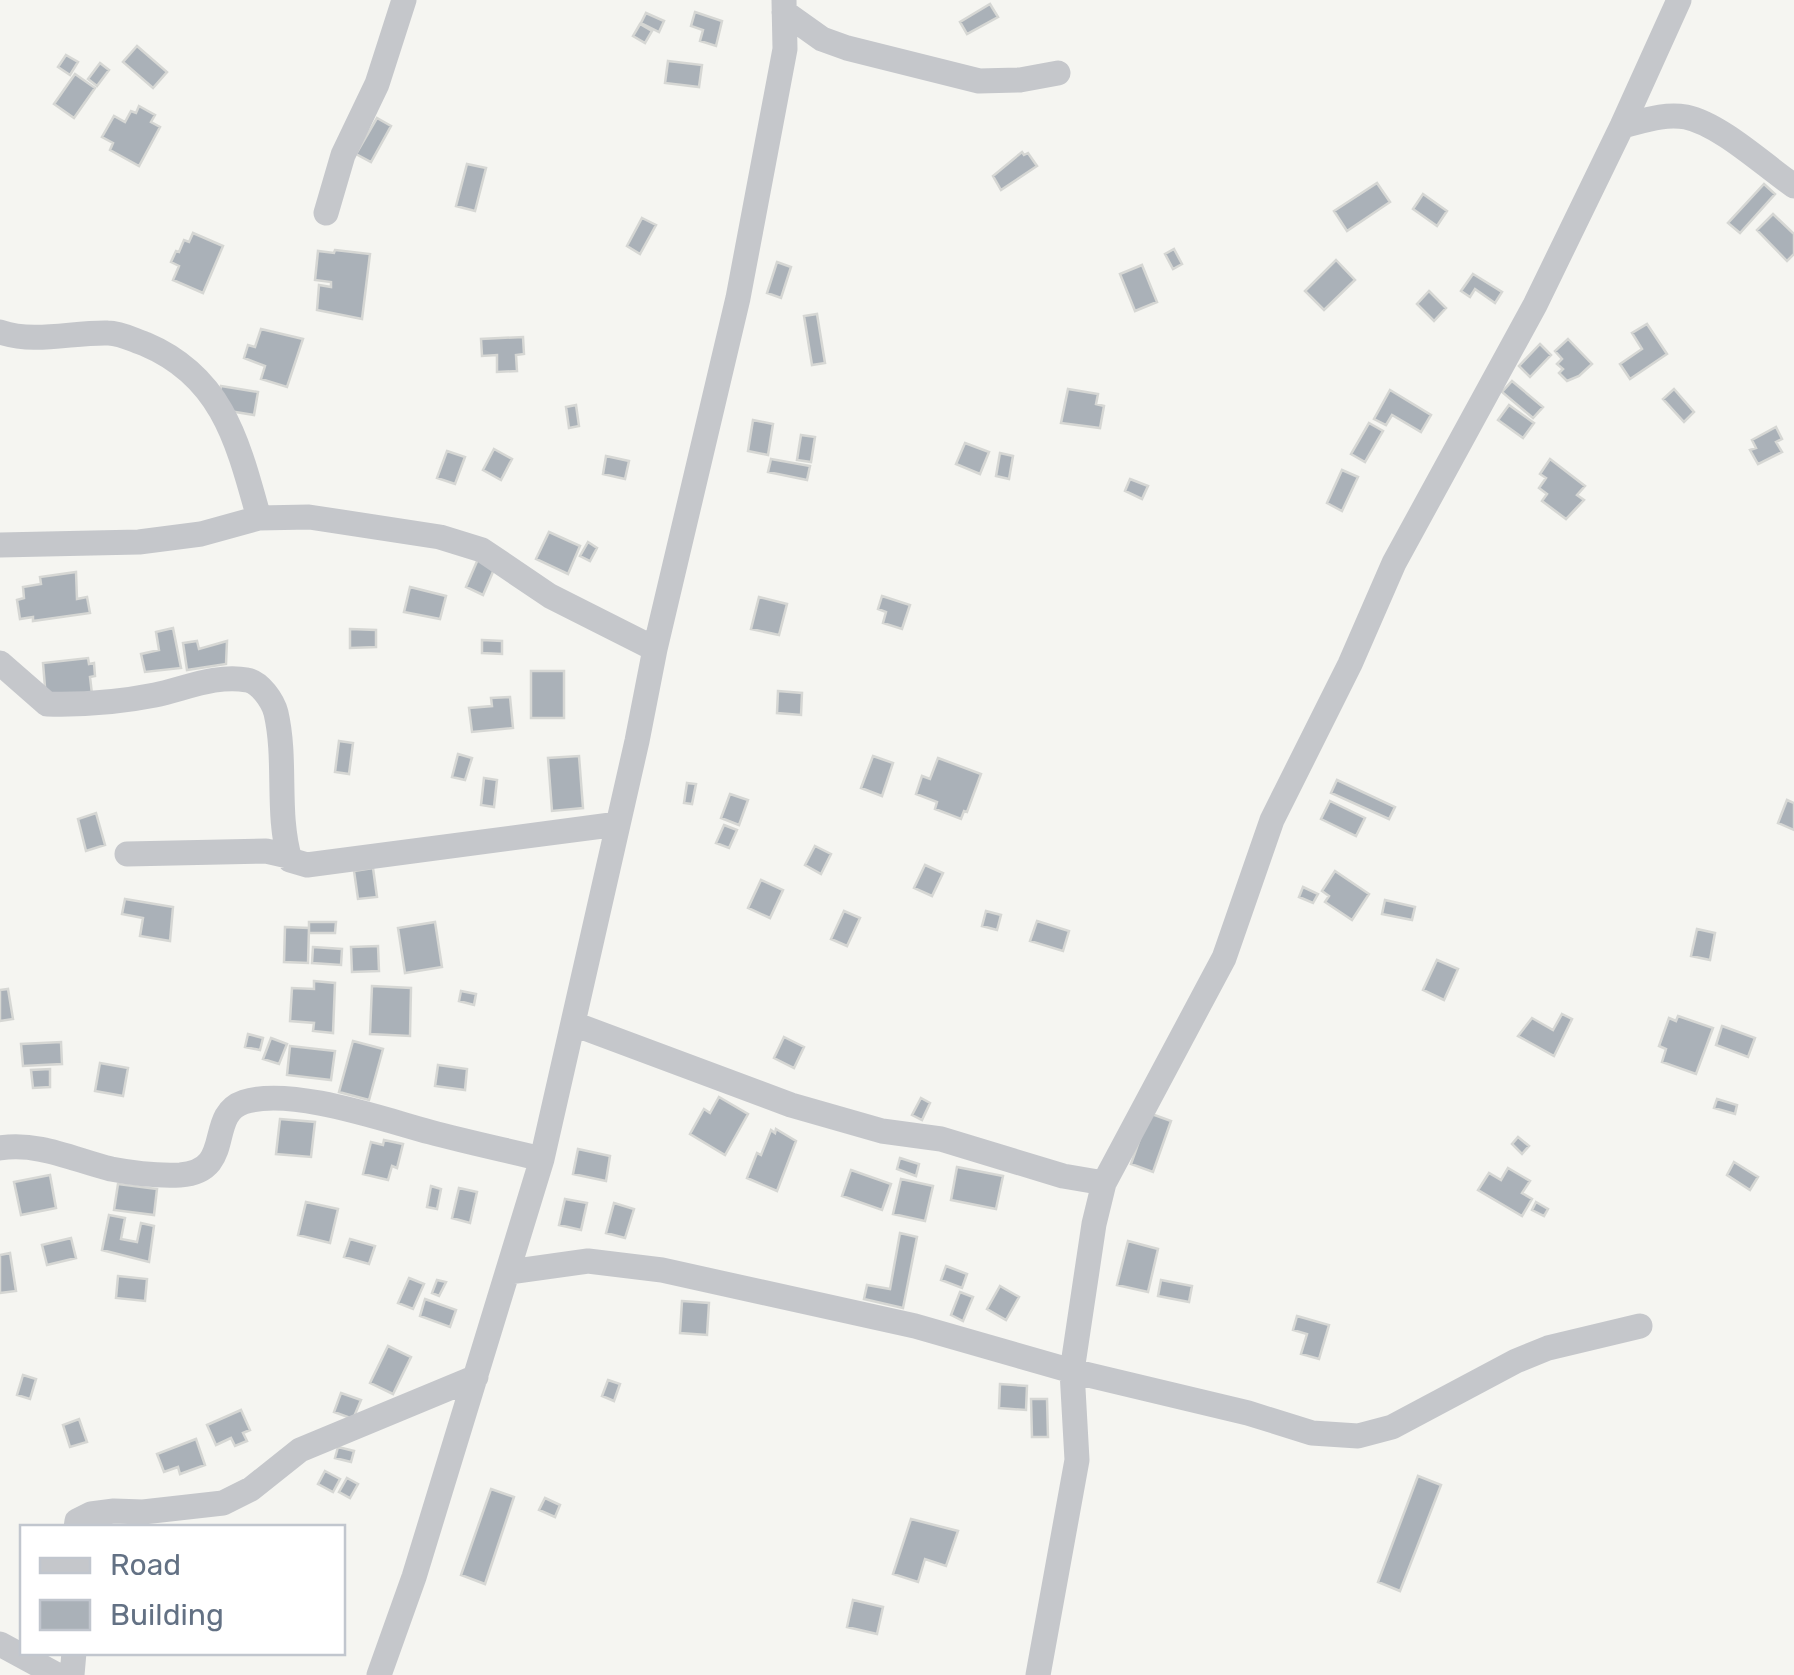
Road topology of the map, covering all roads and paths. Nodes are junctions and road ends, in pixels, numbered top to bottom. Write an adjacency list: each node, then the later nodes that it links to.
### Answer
1 (404, 0): 7 (street)
2 (1679, 0): 5 (street)
3 (784, 6): 4 (street); 11 (street)
4 (1058, 73)
5 (1622, 126): 6 (street); 19 (street)
6 (1794, 186)
7 (326, 213)
8 (0, 332): 9 (street)
9 (259, 518): 10 (street); 11 (street)
10 (0, 545)
11 (654, 650): 13 (street)
12 (0, 663): 15 (street)
13 (618, 824): 15 (street); 16 (street)
14 (127, 854): 15 (street)
15 (288, 856)
16 (574, 1024): 18 (street); 19 (street)
17 (0, 1148): 18 (street)
18 (542, 1159): 20 (street)
19 (1104, 1183): 22 (street)
20 (509, 1272): 22 (street); 23 (street)
21 (1640, 1326): 22 (street)
22 (1072, 1371): 28 (street)
23 (476, 1377): 24 (street); 27 (street)
24 (76, 1525)
25 (21, 1655): 26 (street)
26 (58, 1675)
27 (378, 1675)
28 (1038, 1675)

